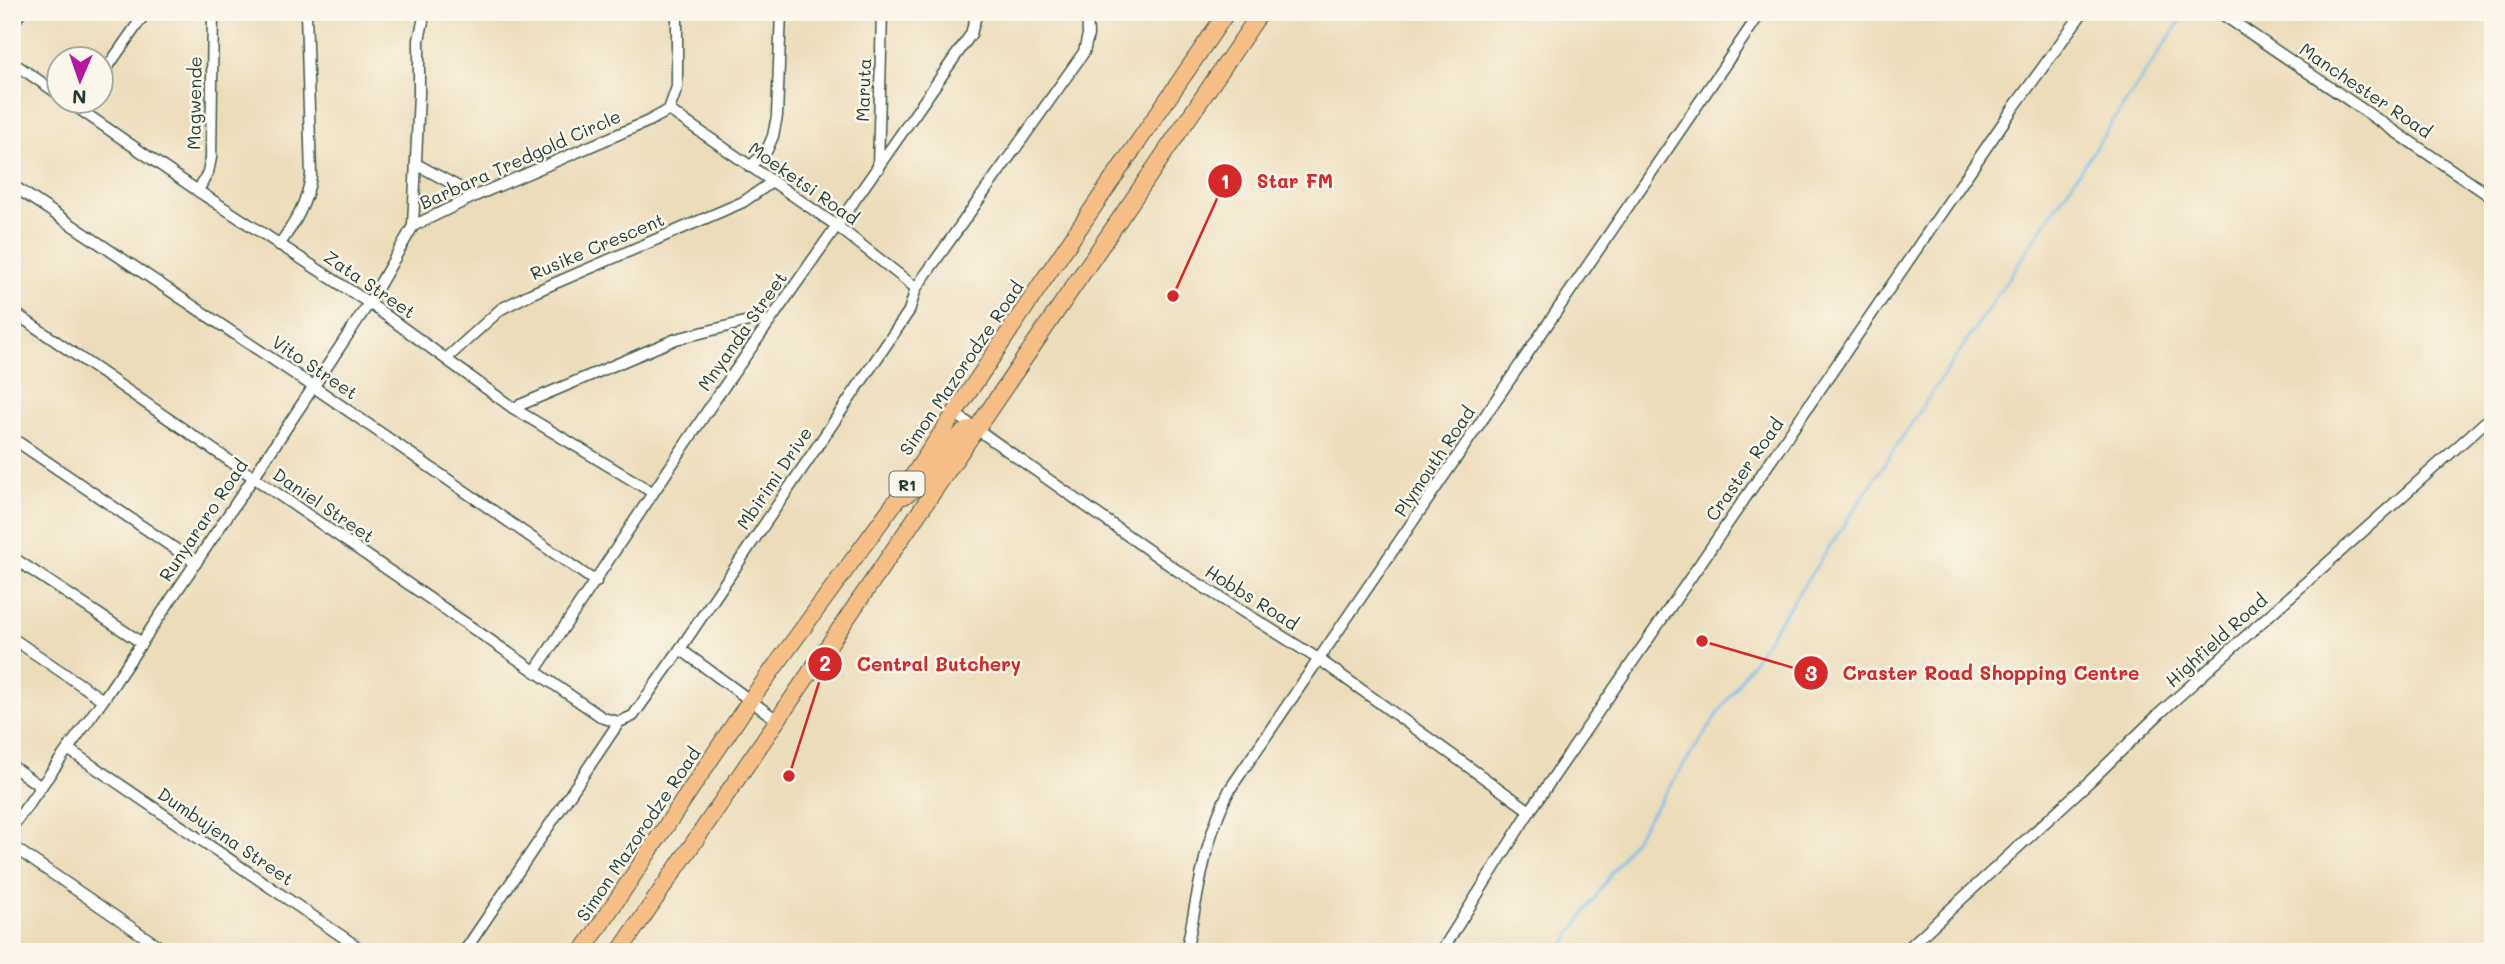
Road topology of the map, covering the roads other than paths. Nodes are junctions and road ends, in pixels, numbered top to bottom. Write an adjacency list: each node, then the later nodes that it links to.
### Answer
1 (21, 12): 16 (street)
2 (146, 12): 17 (street)
3 (213, 12): 27 (street, Magwende)
4 (306, 12): 32 (street)
5 (425, 12): 22 (street, Barbara Tredgold Circle)
6 (677, 12): 20 (street)
7 (781, 12): 23 (street)
8 (882, 12): 24 (street, Maruta)
9 (977, 12): 24 (street, Mnyanda Street)
10 (1087, 12): 33 (street, Mbirimi Drive)
11 (1227, 12): 40 (highway, Simon Mazorodze Road / R1)
12 (1261, 12): 42 (highway, R1)
13 (1761, 12): 53 (street, Plymouth Road)
14 (2084, 12): 62 (street, Craster Road)
15 (2219, 12): 29 (street, Manchester Road)
16 (12, 25)
17 (116, 55)
18 (12, 62): 19 (street)
19 (46, 85)
20 (669, 110): 23 (street, Moeketsi Road); 28 (street, Barbara Tredgold Circle)
21 (94, 116): 27 (street, Zata Street)
22 (416, 164): 28 (street); 30 (street, Barbara Tredgold Circle)
23 (750, 167): 25 (street, Moeketsi Road)
24 (878, 169): 31 (street, Mnyanda Street)
25 (772, 182): 31 (street, Moeketsi Road); 37 (street, Rusike Crescent)
26 (12, 185): 38 (street, Vito Street)
27 (198, 191): 32 (street, Zata Street)
28 (475, 196): 30 (street, Barbara Tredgold Circle)
29 (2493, 198)
30 (413, 226): 34 (street, Runyararo Road)
31 (837, 226): 33 (street, Moeketsi Road); 36 (street, Mnyanda Street)
32 (279, 245): 34 (street, Zata Street)
33 (916, 288): 52 (street, Mbirimi Drive)
34 (369, 303): 37 (street, Zata Street); 38 (street, Runyararo Road)
35 (12, 311): 44 (street, Daniel Street)
36 (769, 322): 39 (street); 45 (street, Mnyanda Street)
37 (447, 358): 39 (street, Zata Street)
38 (314, 387): 44 (street, Runyararo Road); 49 (street, Vito Street)
39 (513, 408): 45 (street, Zata Street)
40 (954, 413): 42 (street, Hobbs Road); 46 (highway, Simon Mazorodze Road / R1)
41 (2493, 415): 72 (street, Highfield Road)
42 (975, 428): 46 (highway); 53 (street, Hobbs Road); 57 (highway, R1)
43 (12, 438): 48 (street)
44 (253, 478): 48 (street, Runyararo Road); 54 (street, Daniel Street)
45 (652, 492): 49 (street, Mnyanda Street)
46 (896, 501): 56 (highway, Simon Mazorodze Road / R1)
47 (12, 557): 51 (street)
48 (196, 563): 51 (street, Runyararo Road)
49 (596, 582): 54 (street, Mnyanda Street)
50 (12, 638): 55 (street)
51 (142, 643): 55 (street, Runyararo Road)
52 (680, 649): 56 (street); 58 (street, Mbirimi Drive)
53 (1320, 660): 62 (street, Hobbs Road); 70 (street, Plymouth Road)
54 (535, 671): 58 (street, Daniel Street)
55 (103, 701): 59 (street, Runyararo Road)
56 (749, 702): 57 (street); 68 (highway, Simon Mazorodze Road / R1)
57 (777, 720): 69 (highway, R1)
58 (620, 722): 67 (street, Mbirimi Drive)
59 (68, 749): 61 (street, Runyararo Road); 66 (street, Dumbujena Street)
60 (12, 766): 61 (street)
61 (41, 787): 63 (street, Runyararo Road)
62 (1530, 811): 71 (street, Craster Road)
63 (12, 827)
64 (12, 846): 65 (street)
65 (167, 952)
66 (365, 952)
67 (464, 952)
68 (582, 952)
69 (619, 952)
70 (1186, 952)
71 (1441, 952)
72 (1904, 952)

